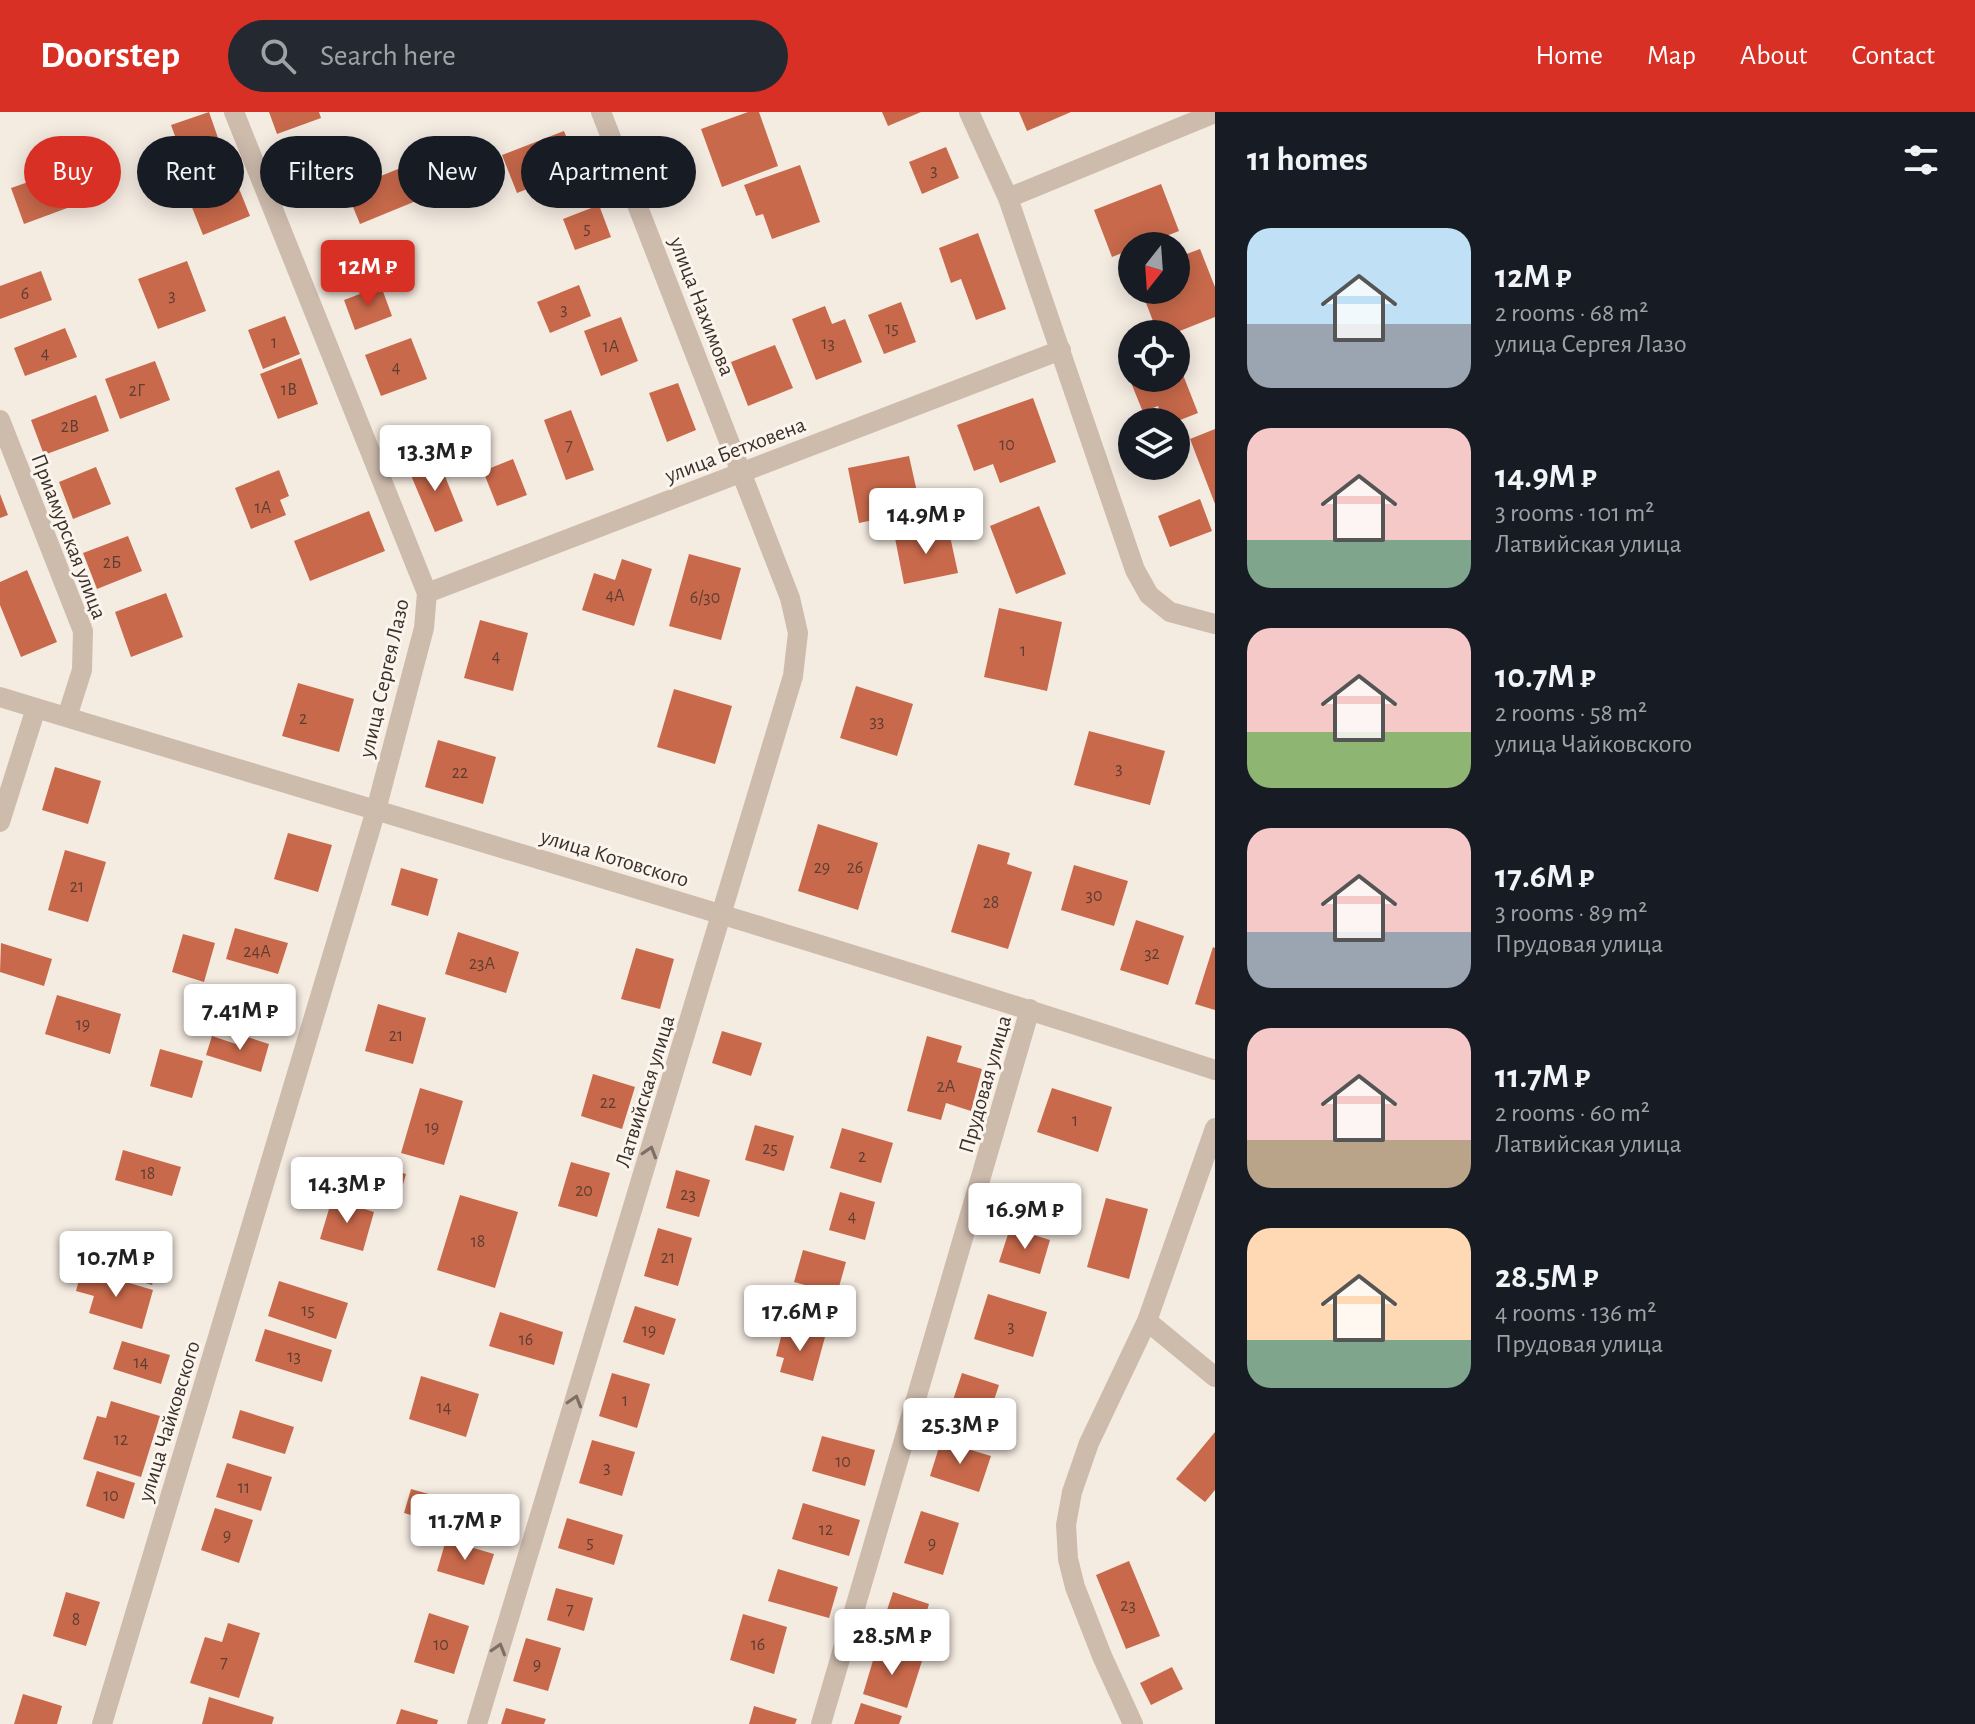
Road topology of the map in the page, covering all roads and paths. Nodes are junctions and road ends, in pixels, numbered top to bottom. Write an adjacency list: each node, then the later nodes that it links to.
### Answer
1 (234, 112): 9 (street, улица Сергея Лазо)
2 (601, 112): 8 (street, улица Нахимова)
3 (969, 112): 5 (street)
4 (1215, 113): 5 (street)
5 (1008, 198): 6 (street)
6 (1061, 350): 8 (street, улица Бетховена); 10 (street)
7 (0, 420): 13 (street, Приамурская улица)
8 (742, 473): 9 (street, улица Бетховена); 16 (street, Латвийская улица)
9 (427, 593): 14 (street, улица Сергея Лазо)
10 (1215, 624)
11 (0, 697): 12 (street, улица Котовского)
12 (36, 708): 13 (street, улица Котовского); 15 (street)
13 (67, 717): 14 (street, улица Котовского)
14 (376, 810): 16 (street, улица Котовского); 22 (street, улица Чайковского)
15 (0, 822)
16 (722, 914): 17 (street, улица Котовского); 23 (street, Латвийская улица, one-way to 16)
17 (1030, 1009): 18 (street, улица Котовского); 24 (street, Прудовая улица)
18 (1215, 1070)
19 (1215, 1128): 20 (street)
20 (1147, 1321): 21 (street); 25 (street)
21 (1215, 1377)
22 (102, 1724)
23 (477, 1724)
24 (821, 1724)
25 (1133, 1724)

